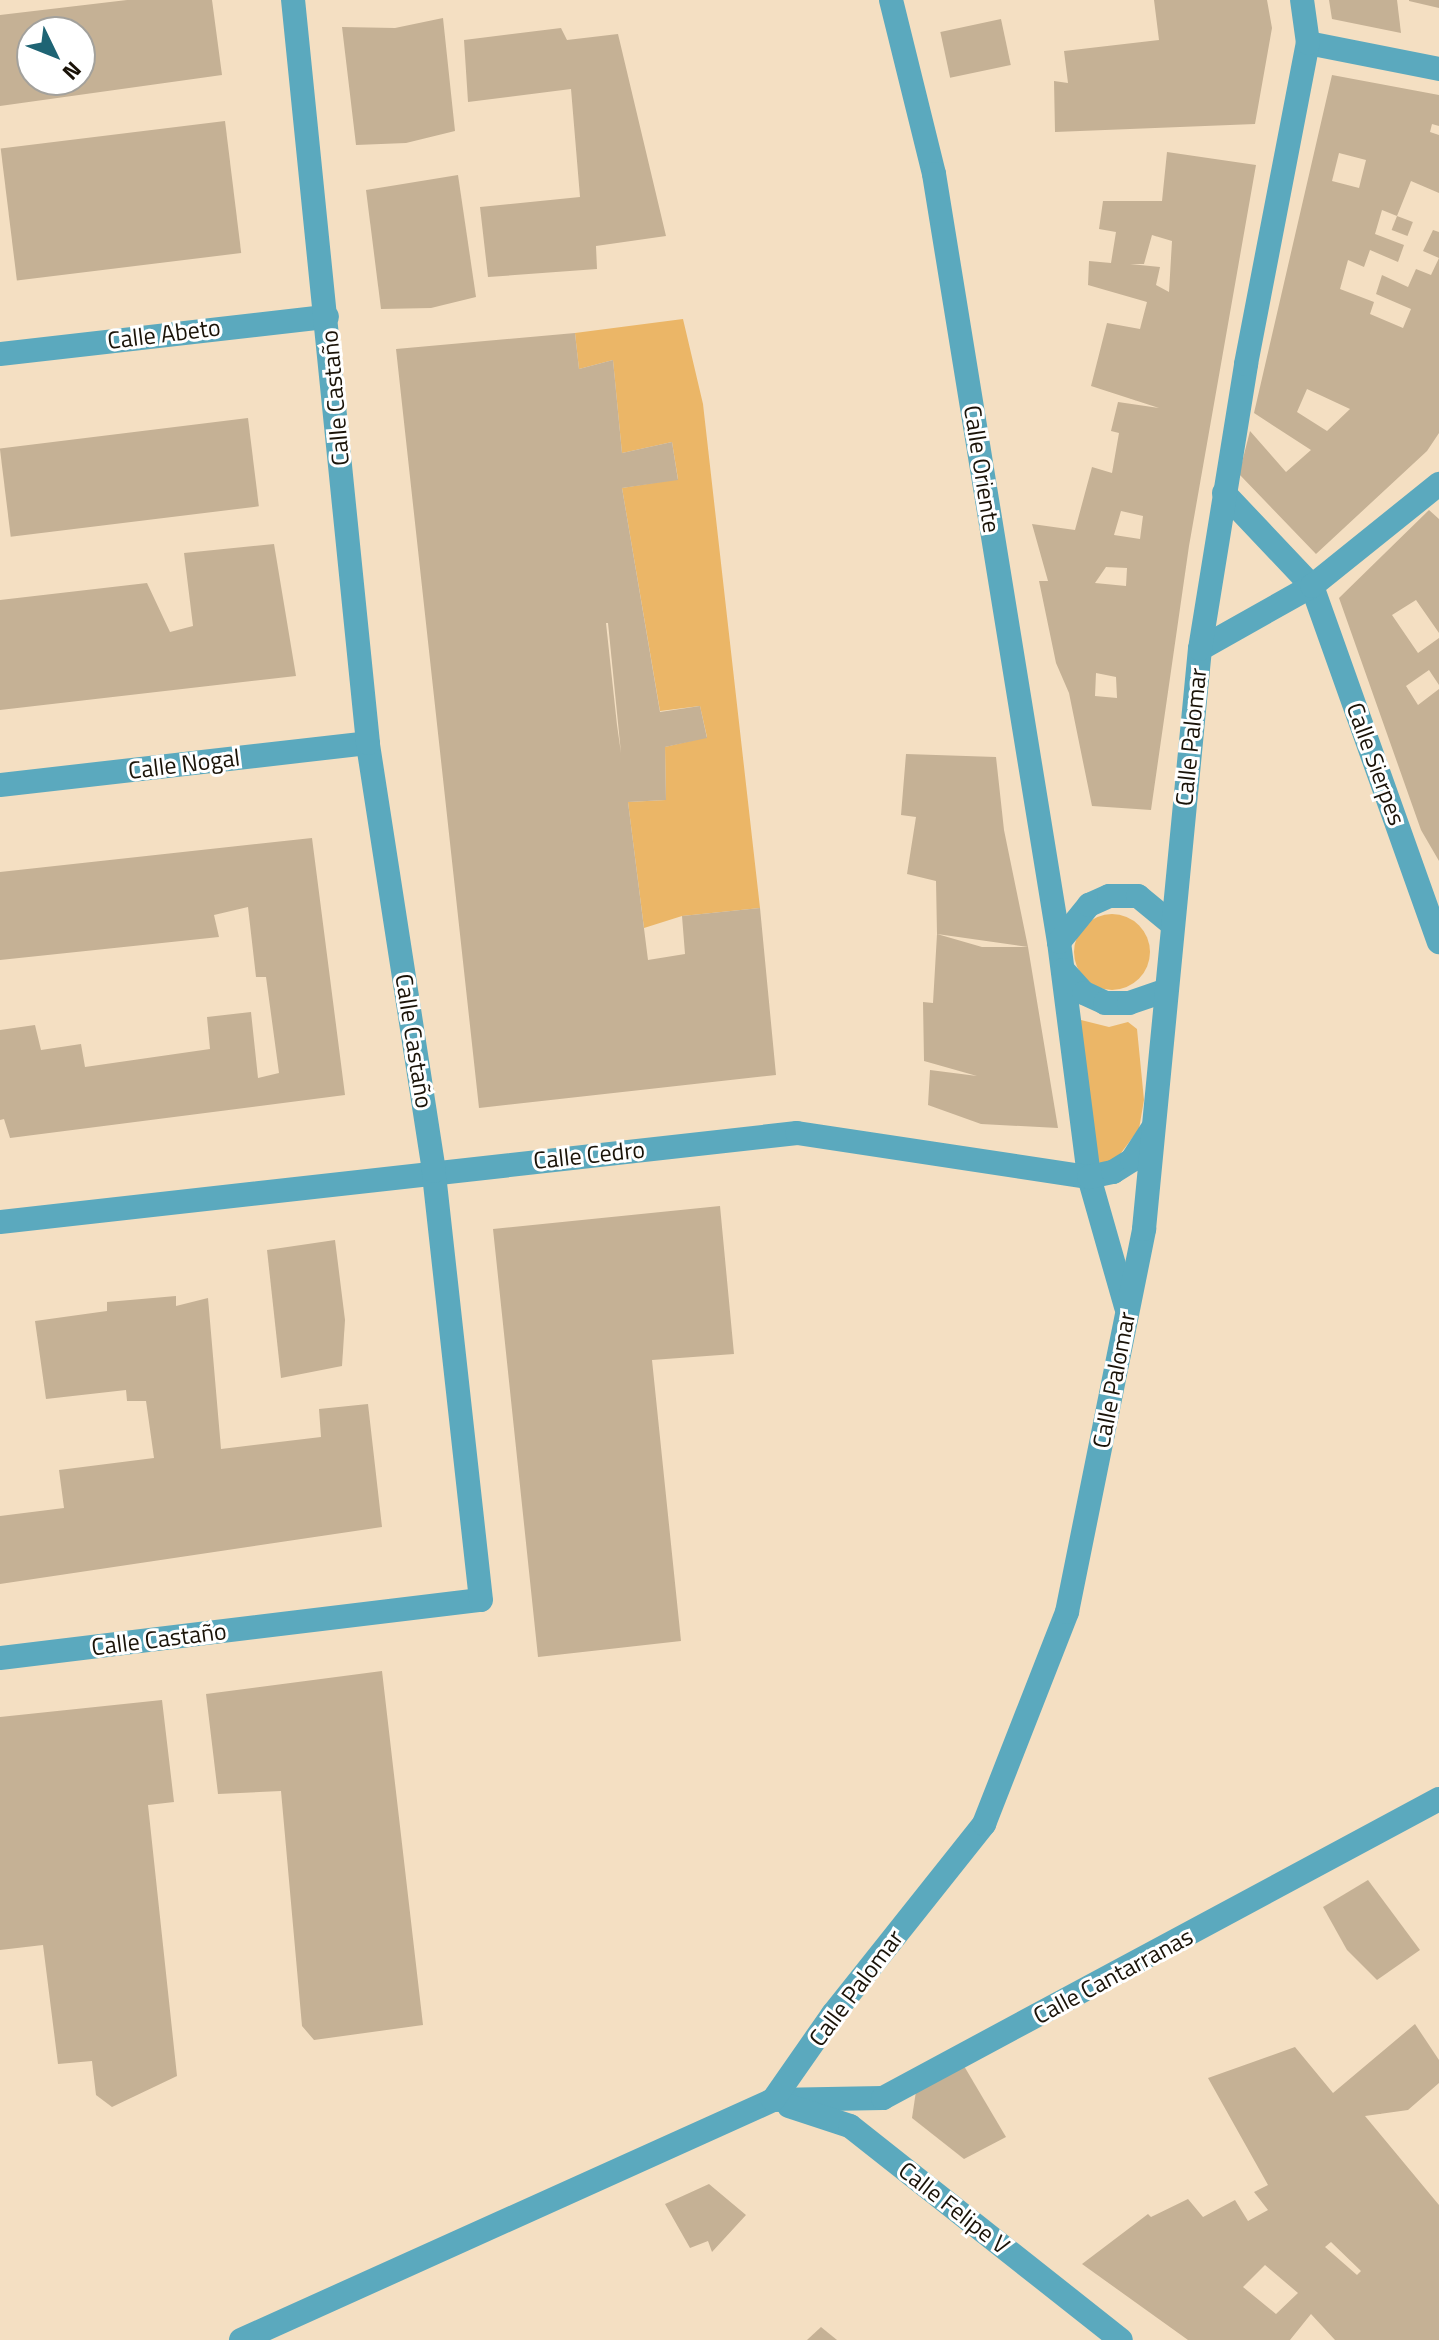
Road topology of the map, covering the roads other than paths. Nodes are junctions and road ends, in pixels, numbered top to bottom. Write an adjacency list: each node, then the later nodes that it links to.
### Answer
1 (293, 0): 6 (street, Calle Castaño)
2 (891, 0): 15 (street, Calle Oriente)
3 (1302, 0): 4 (street, Calle Palomar)
4 (1308, 43): 5 (street); 9 (street, Calle Palomar)
5 (1439, 69)
6 (327, 317): 7 (street, Calle Abeto); 12 (street, Calle Castaño)
7 (0, 354)
8 (1439, 484): 10 (street)
9 (1224, 493): 10 (street); 11 (street, Calle Palomar)
10 (1312, 586): 11 (street); 16 (street, Calle Sierpes)
11 (1200, 649): 14 (street, Calle Palomar)
12 (368, 743): 13 (street, Calle Nogal); 20 (street, Calle Castaño)
13 (0, 785)
14 (1172, 924): 15 (street); 18 (street, Calle Palomar)
15 (1059, 942): 17 (street)
16 (1439, 942)
17 (1063, 970): 18 (street); 21 (street)
18 (1166, 990): 19 (street, Calle Palomar)
19 (1155, 1124): 21 (street, Calle Cedro); 23 (street, Calle Palomar)
20 (434, 1171): 21 (street, Calle Cedro); 22 (street, Calle Cedro); 24 (street, Calle Castaño)
21 (1089, 1177): 23 (street)
22 (0, 1222)
23 (1128, 1314): 26 (street, Calle Palomar)
24 (0, 1658)
25 (1439, 1799): 26 (street, Calle Cantarranas)
26 (773, 2100): 27 (street); 28 (street, Calle Felipe V)
27 (241, 2340)
28 (1121, 2340)

